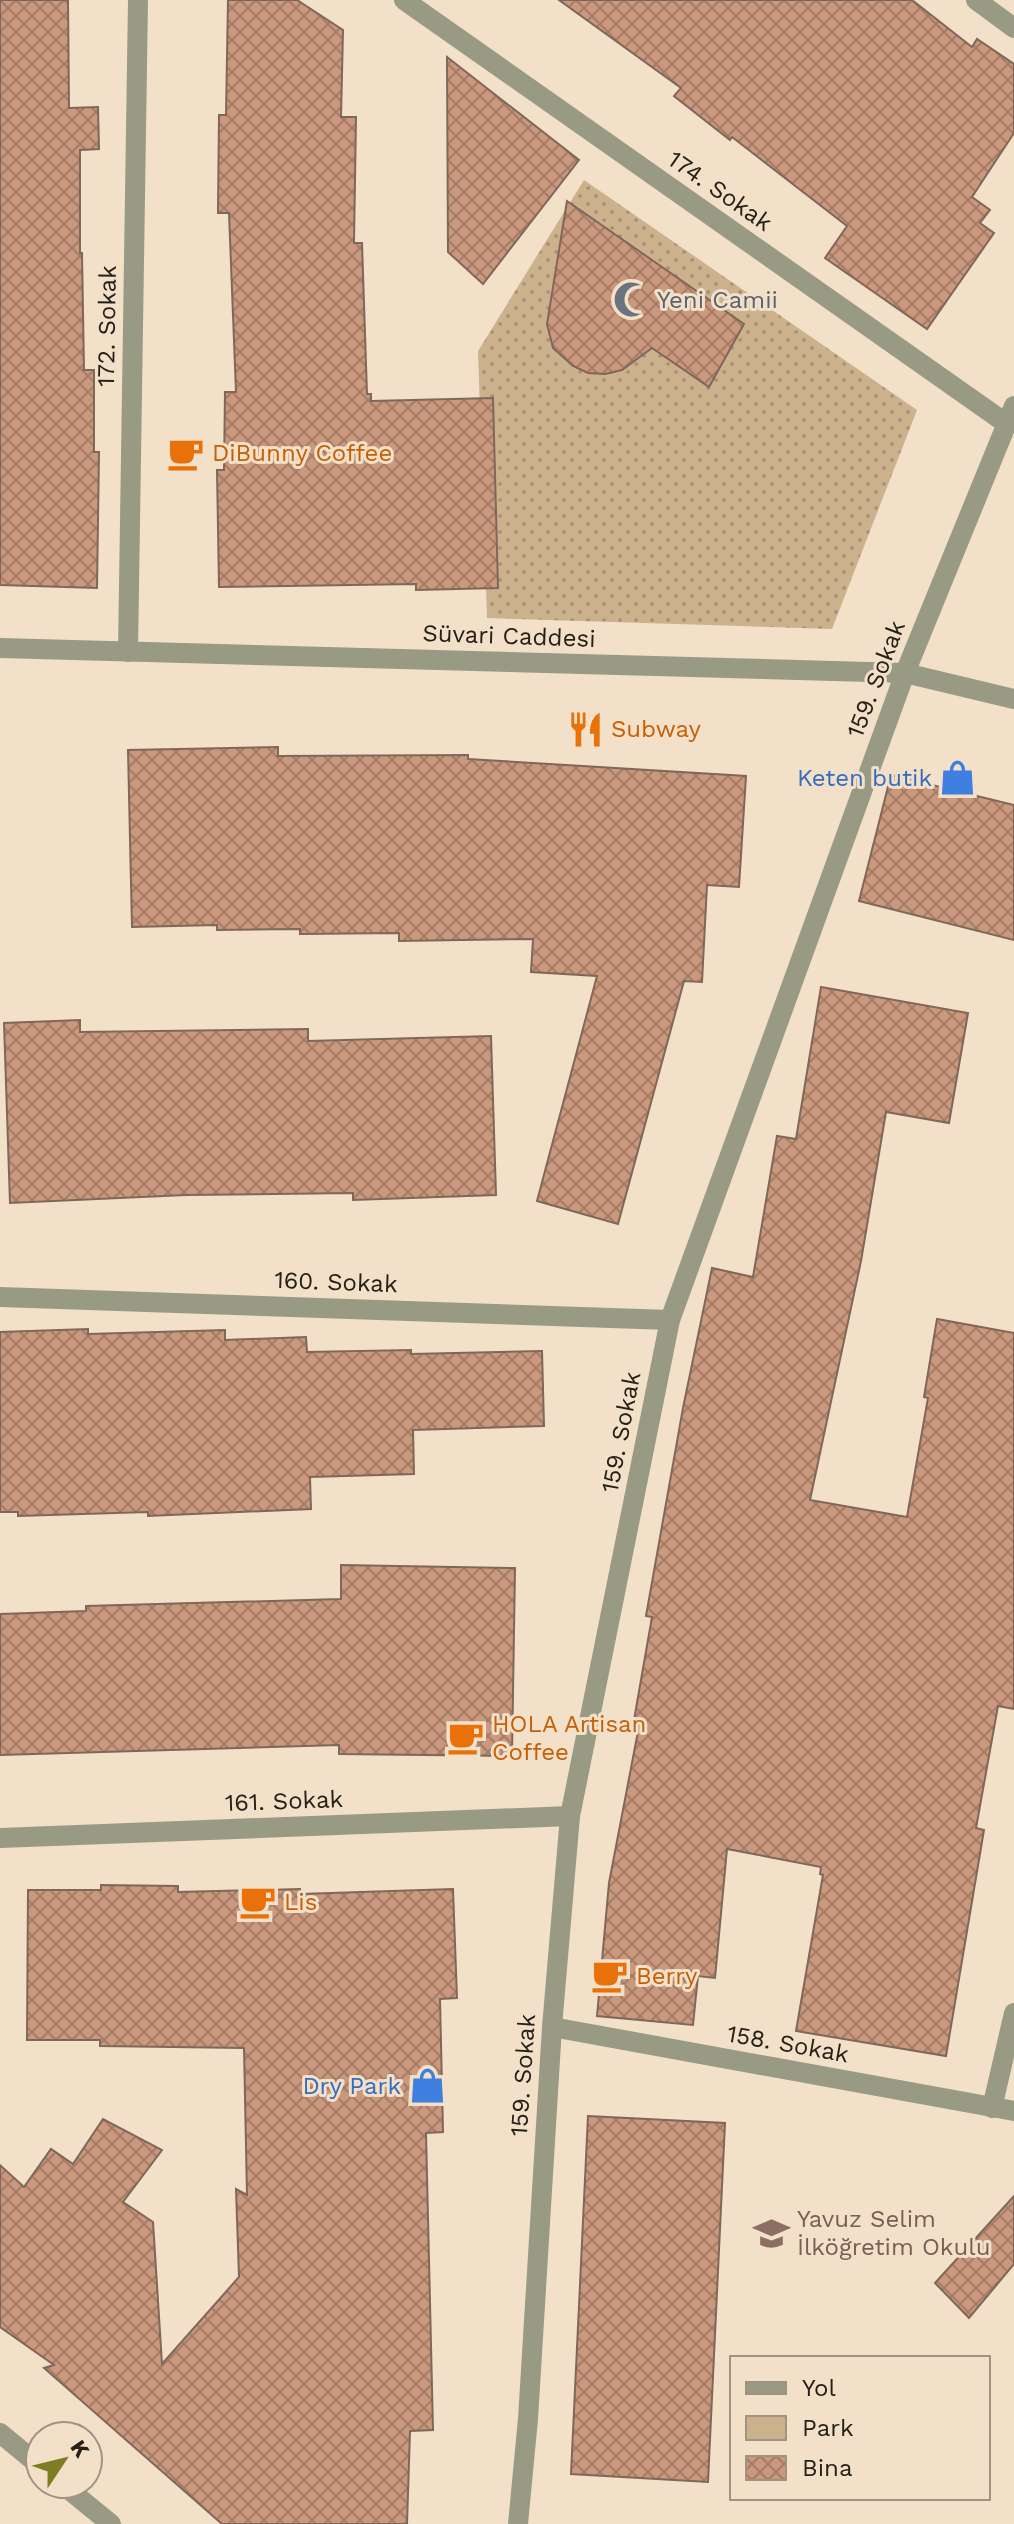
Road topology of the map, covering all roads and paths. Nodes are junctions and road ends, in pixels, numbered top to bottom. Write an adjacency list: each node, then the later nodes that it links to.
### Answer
1 (138, 0): 7 (street, 172. Sokak)
2 (404, 0): 5 (street, 174. Sokak)
3 (976, 0): 4 (street)
4 (1014, 28)
5 (1010, 415): 8 (street, 159. Sokak)
6 (0, 648): 7 (street, Süvari Caddesi)
7 (128, 652): 8 (street, Süvari Caddesi)
8 (905, 673): 9 (street, Süvari Caddesi); 11 (street, 159. Sokak)
9 (1014, 699)
10 (0, 1297): 11 (street, 160. Sokak)
11 (670, 1320): 12 (street, 159. Sokak)
12 (570, 1816): 13 (street, 161. Sokak); 15 (street, 159. Sokak)
13 (0, 1838)
14 (1014, 2013): 16 (street)
15 (552, 2027): 16 (street, 158. Sokak); 22 (street, 159. Sokak)
16 (992, 2108): 17 (street, 158. Sokak)
17 (1014, 2111)
18 (0, 2433): 19 (street)
19 (24, 2453)
20 (82, 2500): 21 (street)
21 (111, 2524)
22 (518, 2524)

